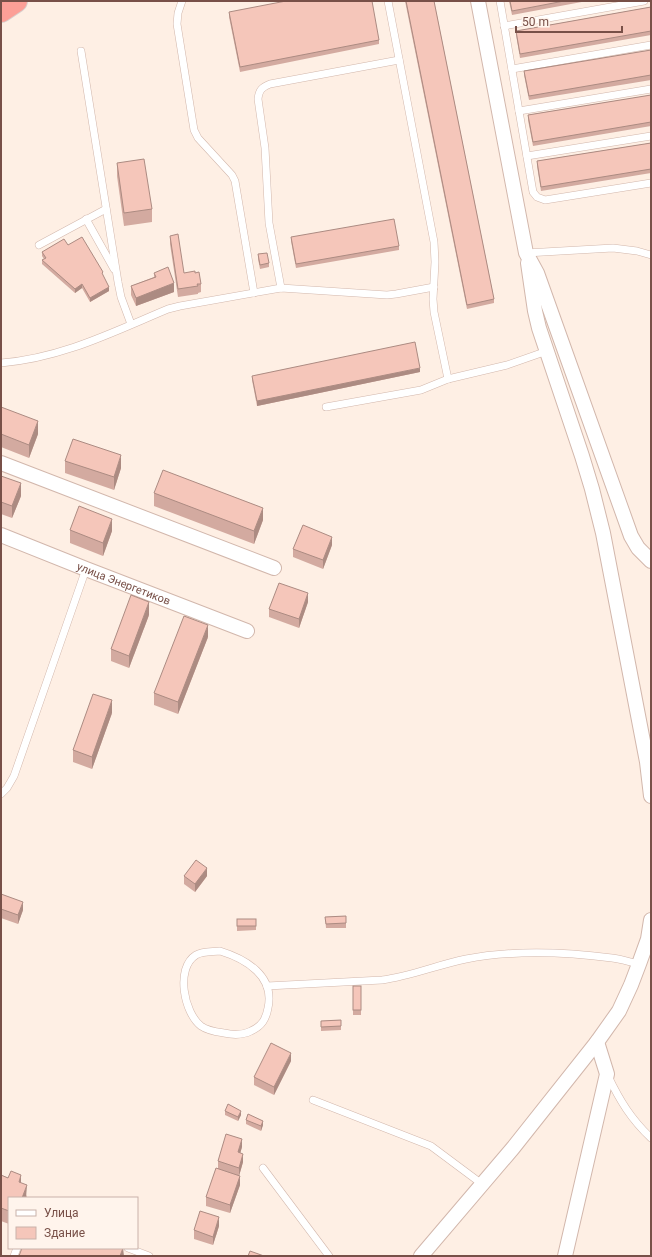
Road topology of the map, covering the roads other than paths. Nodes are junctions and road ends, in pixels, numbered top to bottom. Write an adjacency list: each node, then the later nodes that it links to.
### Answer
1 (16, 1): 7 (highway)
2 (182, 1): 26 (lane)
3 (388, 1): 11 (lane)
4 (478, 1): 21 (street)
5 (500, 1): 8 (lane)
6 (644, 1): 8 (lane)
7 (1, 11)
8 (504, 26): 12 (lane)
9 (651, 45): 12 (lane)
10 (81, 51): 18 (lane)
11 (399, 60): 24 (lane); 25 (lane)
12 (512, 69): 14 (lane)
13 (651, 89): 14 (lane)
14 (519, 111): 16 (lane)
15 (651, 136): 16 (lane)
16 (527, 156): 17 (lane)
17 (651, 183)
18 (106, 209): 19 (lane); 23 (lane)
19 (86, 219): 20 (lane); 23 (lane)
20 (39, 245)
21 (526, 253): 22 (lane); 28 (street); 34 (street)
22 (651, 256)
23 (117, 274): 27 (lane)
24 (434, 287): 25 (lane); 30 (lane)
25 (281, 288): 26 (lane)
26 (254, 293): 27 (lane)
27 (131, 324): 29 (lane)
28 (547, 352): 30 (lane); 39 (street)
29 (1, 363)
30 (448, 379): 31 (lane)
31 (326, 407)
32 (1, 463): 35 (street)
33 (1, 535): 36 (street, улица Энергетиков)
34 (651, 561)
35 (274, 568)
36 (86, 569): 37 (street, улица Энергетиков); 38 (lane)
37 (247, 631)
38 (1, 794)
39 (651, 796)
40 (651, 920): 41 (street)
41 (639, 964): 42 (lane); 43 (street)
42 (267, 986): 42 (lane)
43 (597, 1042): 44 (street); 48 (street)
44 (607, 1074): 46 (lane); 53 (street)
45 (313, 1100): 48 (lane)
46 (651, 1138)
47 (264, 1168): 51 (lane)
48 (482, 1184): 52 (street)
49 (130, 1249): 50 (lane)
50 (145, 1255)
51 (329, 1256)
52 (421, 1256)
53 (565, 1256)

